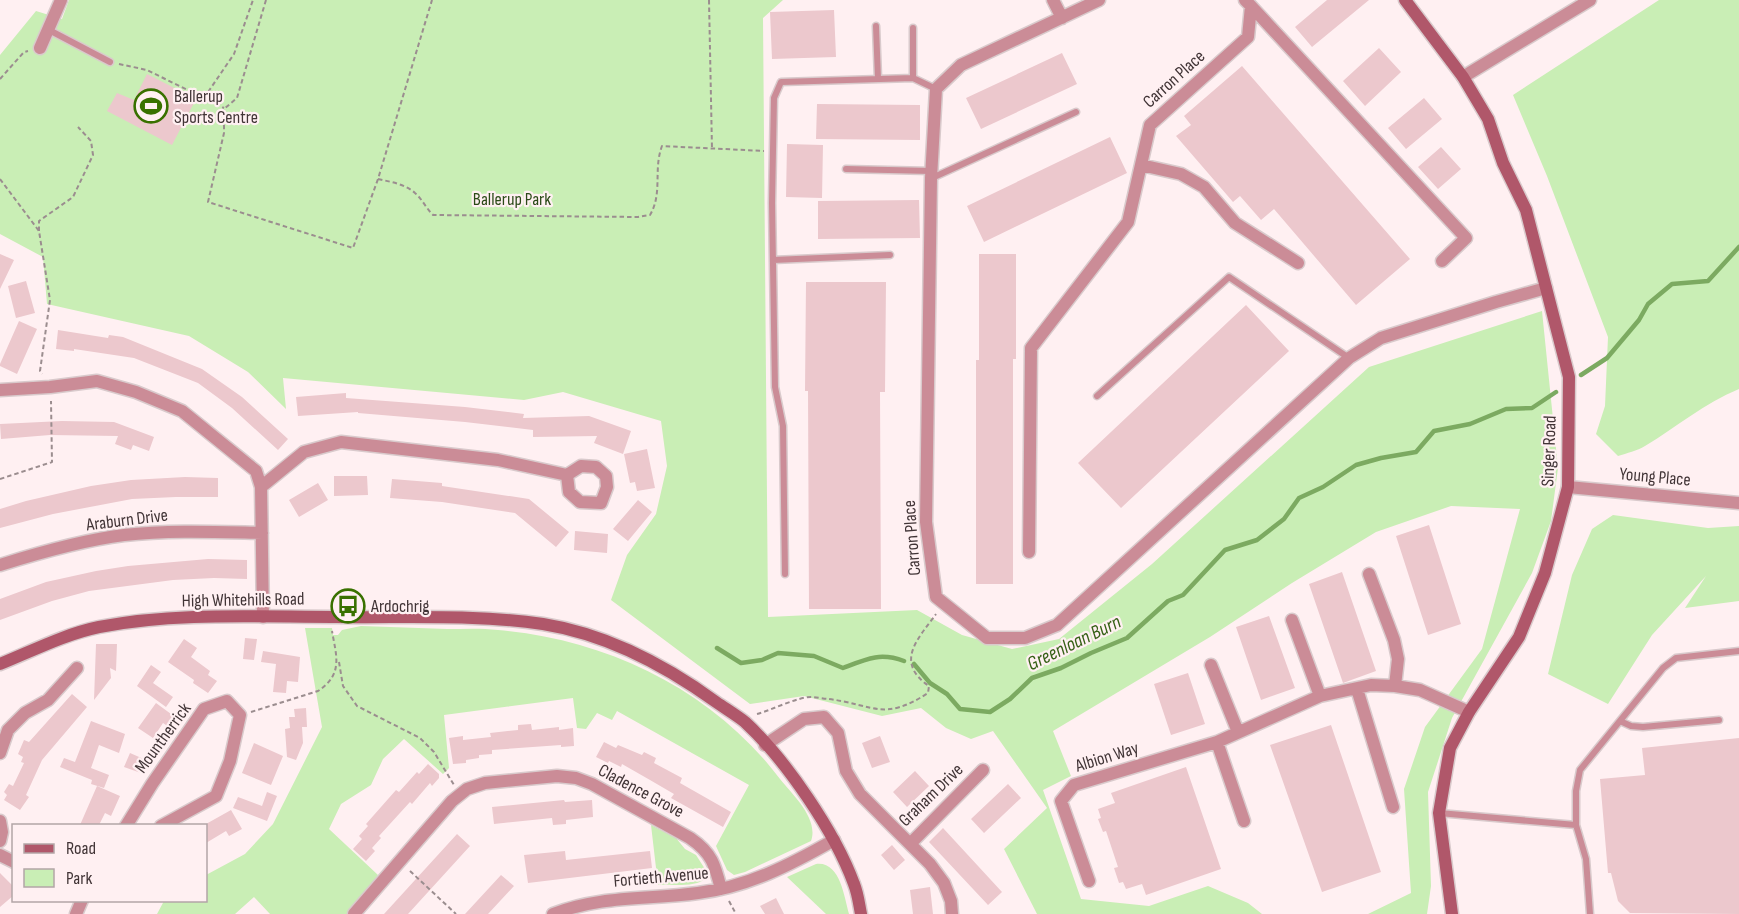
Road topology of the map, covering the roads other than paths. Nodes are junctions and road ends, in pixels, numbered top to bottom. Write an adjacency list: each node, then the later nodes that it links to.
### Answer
1 (61, 0): 10 (street)
2 (1053, 0): 7 (street)
3 (1099, 0): 7 (street)
4 (1406, 0): 13 (street, Singer Road)
5 (1590, 0): 13 (street)
6 (1248, 3): 18 (street, Carron Place); 23 (street, Carron Place)
7 (1062, 18): 16 (street)
8 (876, 26): 15 (lane)
9 (914, 28): 14 (lane)
10 (49, 30): 11 (street); 12 (lane)
11 (40, 48)
12 (110, 62)
13 (1463, 77): 25 (street, Singer Road)
14 (913, 78): 15 (lane); 16 (lane)
15 (878, 79): 22 (lane)
16 (936, 89): 20 (street, Carron Place)
17 (1076, 112): 20 (lane)
18 (1141, 165): 24 (street); 34 (street, Carron Place)
19 (846, 169): 20 (lane)
20 (931, 175): 26 (street, Carron Place)
21 (890, 255): 22 (lane)
22 (773, 260): 36 (lane)
23 (1442, 261)
24 (1298, 264)
25 (1546, 288): 26 (street, Carron Place); 31 (street, Singer Road)
26 (1349, 358): 28 (lane)
27 (0, 390): 30 (street)
28 (1097, 396)
29 (567, 475): 30 (street)
30 (261, 487): 33 (street)
31 (1568, 488): 32 (street, Young Place); 47 (street, Singer Road)
32 (1739, 503)
33 (262, 533): 35 (street, Araburn Drive); 38 (street)
34 (1029, 552)
35 (0, 565)
36 (785, 574)
37 (1369, 574): 44 (street)
38 (263, 617): 41 (street, High Whitehills Road); 52 (street, High Whitehills Road)
39 (1292, 621): 46 (street)
40 (1739, 651): 49 (lane)
41 (0, 664)
42 (1211, 665): 50 (street)
43 (77, 668): 53 (street)
44 (1395, 686): 45 (street, Albion Way); 47 (street, Albion Way)
45 (1357, 689): 46 (street, Albion Way); 55 (street)
46 (1320, 696): 50 (street, Albion Way)
47 (1469, 712): 56 (street, Singer Road)
48 (1719, 720): 49 (lane)
49 (1620, 721): 61 (lane)
50 (1238, 732): 51 (street, Albion Way)
51 (1217, 742): 58 (street); 65 (street, Albion Way)
52 (765, 745): 62 (street, High Whitehills Road); 64 (street, Graham Drive)
53 (0, 753)
54 (983, 770): 64 (street, Graham Drive)
55 (1393, 807)
56 (1439, 813): 61 (lane); 71 (street, Singer Road)
57 (0, 821): 63 (street)
58 (1244, 821)
59 (127, 824): 60 (street, Mountherrick)
60 (163, 824)
61 (1576, 825): 72 (lane)
62 (834, 840): 66 (street, Fortieth Avenue); 69 (street, High Whitehills Road)
63 (0, 841)
64 (910, 844): 70 (street)
65 (1089, 881)
66 (721, 889): 67 (street, Cladence Grove); 68 (street, Fortieth Avenue)
67 (354, 914)
68 (553, 914)
69 (861, 914)
70 (952, 914)
71 (1452, 914)
72 (1590, 914)

